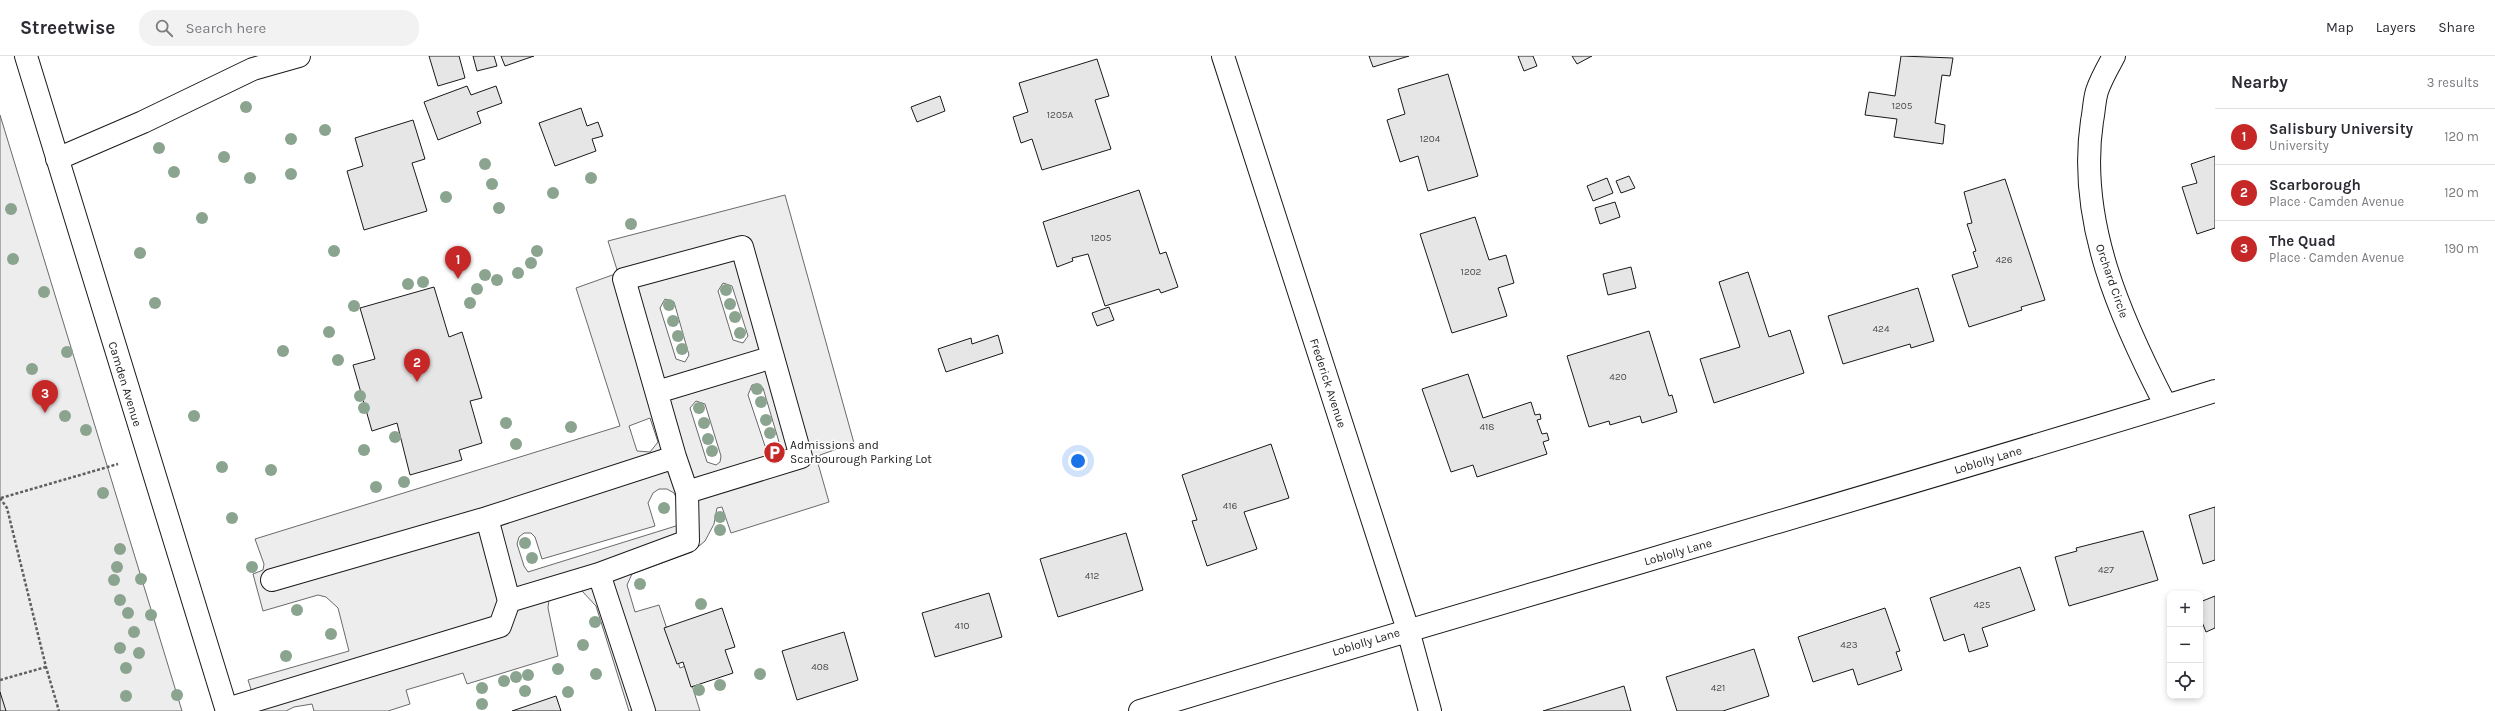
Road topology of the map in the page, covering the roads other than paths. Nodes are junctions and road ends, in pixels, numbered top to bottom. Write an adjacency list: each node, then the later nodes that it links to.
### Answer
1 (26, 56): 5 (street, Camden Avenue)
2 (298, 56): 5 (street)
3 (1222, 56): 16 (street, Frederick Avenue)
4 (2114, 56): 9 (street, Orchard Circle)
5 (57, 159): 17 (street, Camden Avenue)
6 (773, 357): 8 (street); 8 (street); 11 (street)
7 (2215, 391): 9 (street, Loblolly Lane)
8 (657, 392): 10 (street)
9 (2166, 406): 16 (street, Loblolly Lane)
10 (675, 457): 11 (street); 12 (street)
11 (687, 492): 13 (street)
12 (487, 518): 14 (street); 15 (street)
13 (599, 574): 15 (street); 18 (street)
14 (272, 580)
15 (509, 601): 17 (street)
16 (1408, 630): 19 (street, Loblolly Lane); 20 (street, Frederick Avenue)
17 (227, 710)
18 (644, 711)
19 (1140, 711)
20 (1430, 711)

